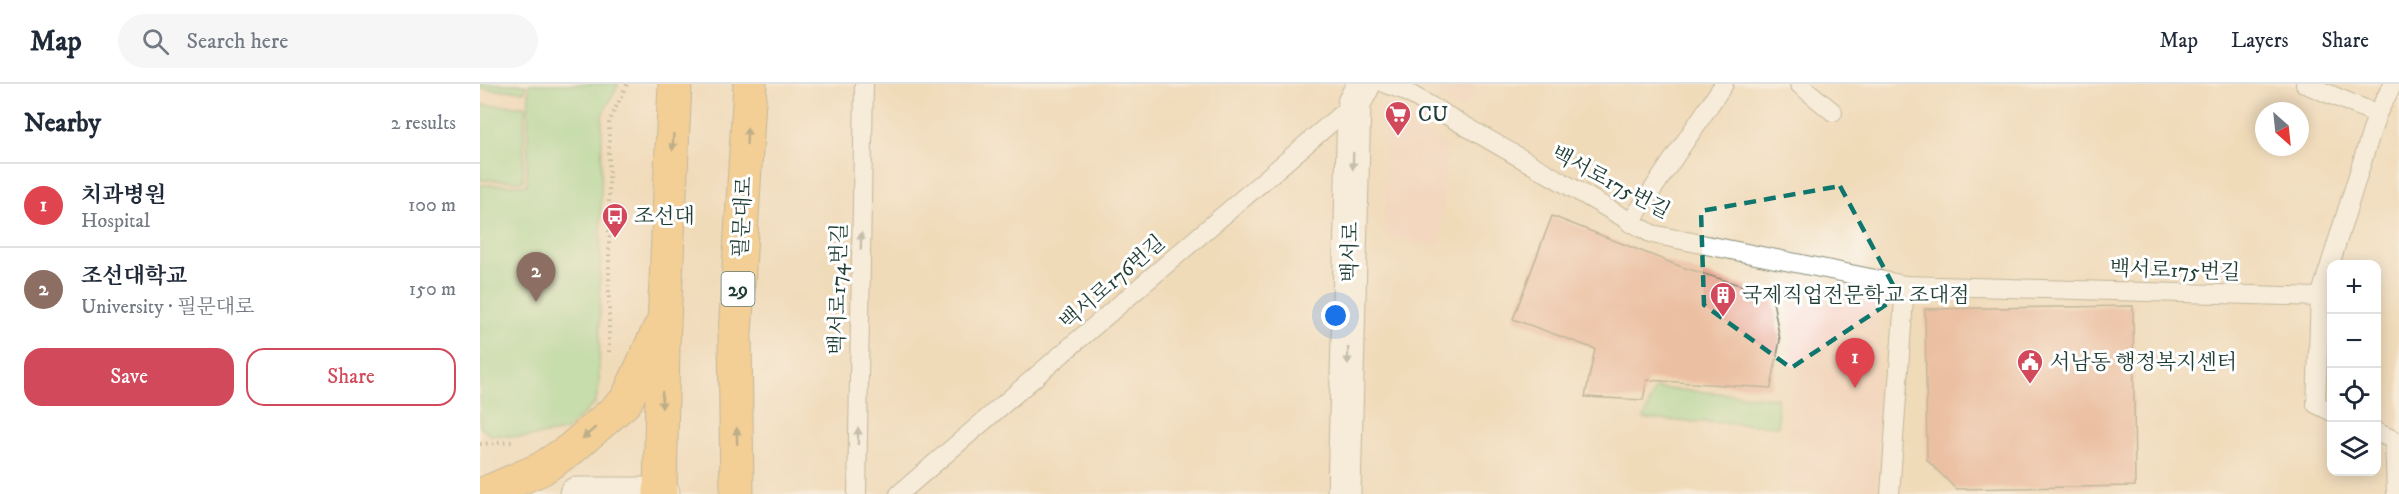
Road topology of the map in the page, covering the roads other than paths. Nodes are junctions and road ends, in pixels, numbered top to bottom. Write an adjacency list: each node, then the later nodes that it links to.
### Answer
1 (675, 84): 15 (main road, one-way to 15)
2 (750, 84): 21 (main road, 필문대로 / 29, one-way to 2)
3 (864, 84): 22 (lane, 백서로174번길, one-way to 3)
4 (1386, 84): 12 (lane, 백서로175번길)
5 (1724, 84): 12 (lane)
6 (1799, 84): 10 (lane)
7 (2305, 84): 11 (lane)
8 (2393, 84): 11 (lane)
9 (1359, 94): 23 (lane, 백서로176번길); 24 (street, 백서로, one-way to 24)
10 (1833, 112)
11 (2377, 114): 14 (lane)
12 (1630, 223): 13 (lane, 백서로175번길)
13 (1905, 285): 14 (lane, 백서로175번길); 25 (lane)
14 (2320, 297): 16 (lane)
15 (665, 316): 18 (main road, one-way to 18); 20 (main road, one-way to 20)
16 (2327, 410)
17 (2381, 434): 26 (lane)
18 (483, 494)
19 (576, 494): 20 (street)
20 (661, 494)
21 (738, 494)
22 (857, 494)
23 (899, 494)
24 (1344, 494)
25 (1890, 494)
26 (2396, 494)

